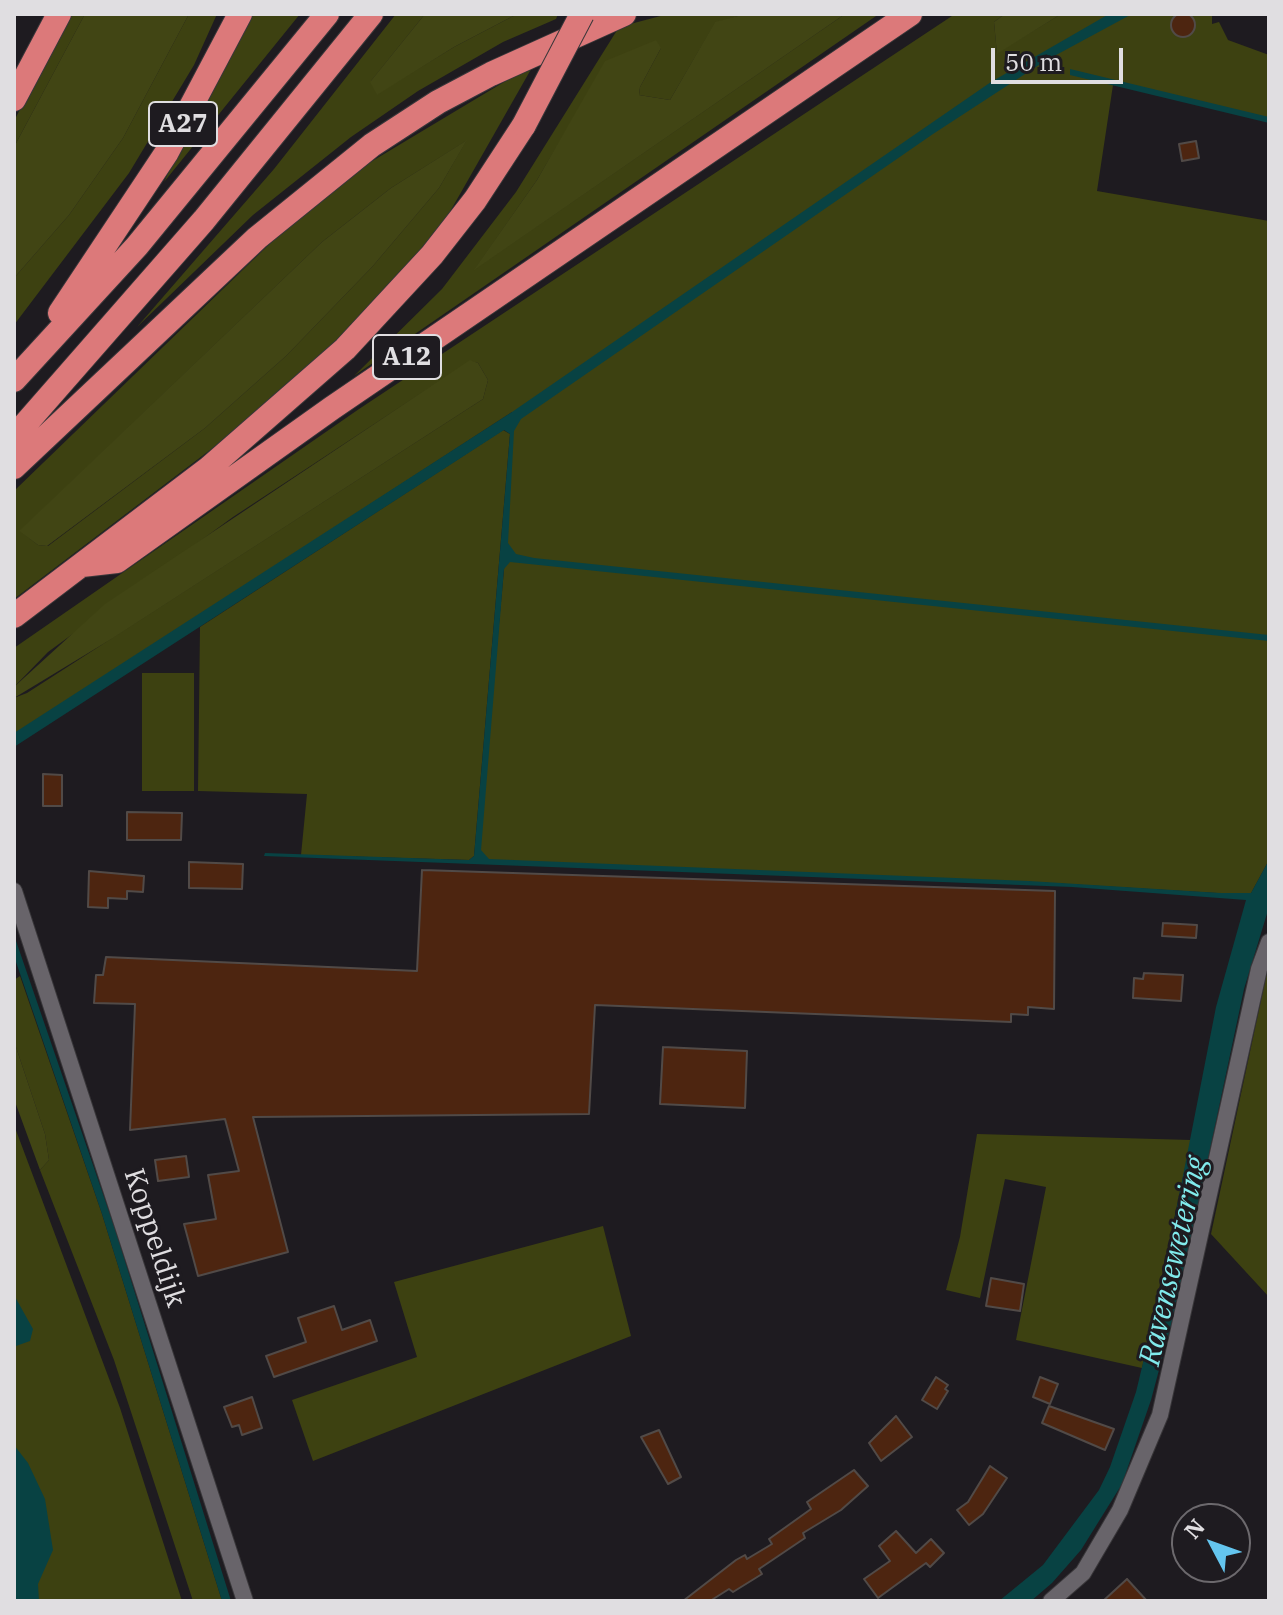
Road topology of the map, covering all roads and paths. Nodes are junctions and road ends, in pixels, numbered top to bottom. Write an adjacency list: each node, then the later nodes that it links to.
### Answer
1 (40, 14): 9 (highway)
2 (59, 14): 10 (highway)
3 (240, 14): 11 (highway, A27)
4 (327, 14): 11 (highway)
5 (371, 14): 12 (highway)
6 (582, 14): 14 (highway, A12, bridge)
7 (624, 14): 13 (highway)
8 (910, 14): 14 (highway, A12)
9 (14, 70)
10 (14, 99)
11 (16, 378)
12 (14, 437)
13 (14, 467)
14 (82, 565): 15 (highway, A12)
15 (14, 616)
16 (14, 891): 18 (street, Koppeldijk)
17 (1269, 942): 19 (street)
18 (245, 1601)
19 (1051, 1601)

